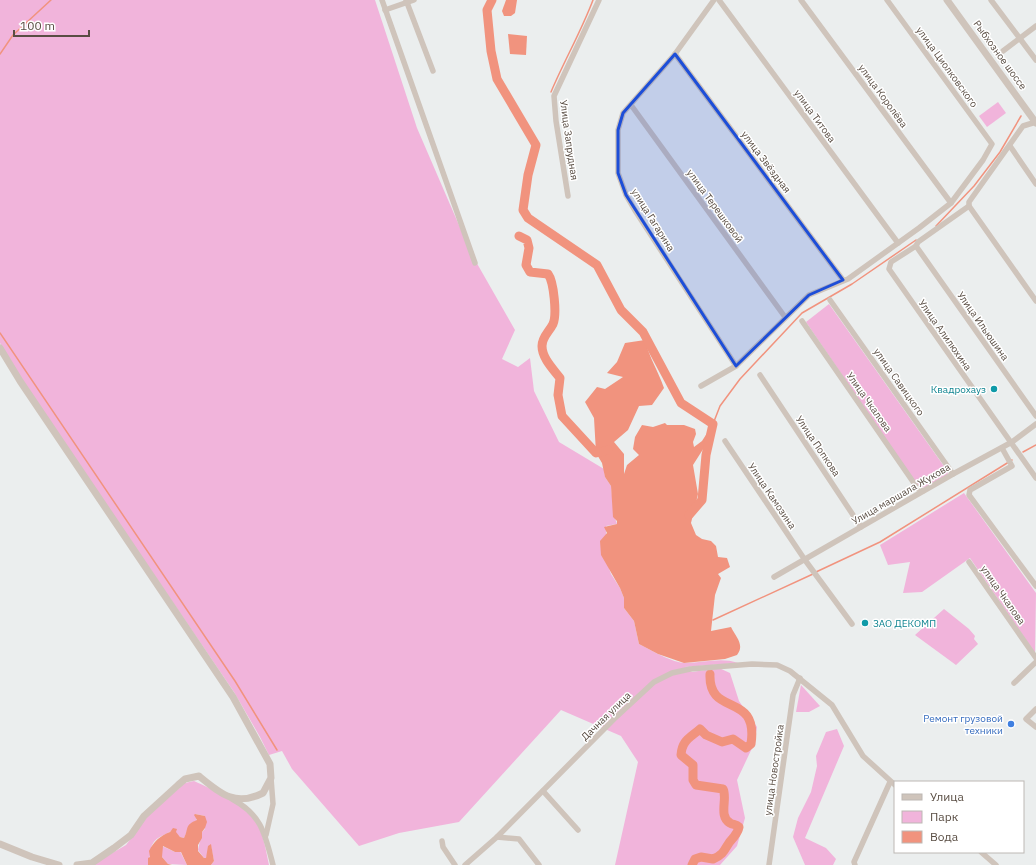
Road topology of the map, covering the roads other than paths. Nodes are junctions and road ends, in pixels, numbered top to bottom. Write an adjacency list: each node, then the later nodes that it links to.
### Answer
1 (382, 0): 11 (street)
2 (414, 0): 10 (street)
3 (599, 0): 22 (street, Улица Запрудная)
4 (714, 0): 15 (street, улица Гагарина)
5 (719, 0): 25 (street, улица Титова)
6 (801, 0): 23 (street, улица Королёва)
7 (887, 0): 23 (street, улица Циолковского)
8 (947, 0): 19 (street, Рыбхозное шоссе)
9 (991, 0): 13 (street)
10 (406, 1): 11 (street); 17 (street)
11 (385, 10): 27 (street)
12 (1036, 26): 13 (street)
13 (1020, 38): 14 (street); 16 (street)
14 (1003, 51)
15 (675, 54): 18 (street, улица Гагарина); 28 (street, улица Звёздная)
16 (1036, 60)
17 (433, 72)
18 (631, 105): 31 (street, улица Терешковой); 34 (street, улица Гагарина)
19 (1036, 122): 20 (street)
20 (1010, 146): 21 (street); 24 (street)
21 (1036, 184)
22 (568, 196)
23 (951, 203): 25 (street)
24 (969, 206): 26 (street); 30 (street)
25 (898, 243): 28 (street)
26 (916, 246): 37 (street, Улица Ильюшина); 40 (street, Улица Алилюхина)
27 (476, 263)
28 (842, 280): 31 (street)
29 (830, 300): 42 (street, улица Савицкого)
30 (1036, 301)
31 (785, 317): 34 (street)
32 (802, 321): 44 (street, Улица Чкалова)
33 (0, 348): 57 (street)
34 (736, 366): 36 (street)
35 (760, 376): 45 (street, Улица Попкова)
36 (701, 386)
37 (1036, 416)
38 (1036, 424): 40 (street, Улица маршала Жукова)
39 (725, 441): 46 (street, Улица Камозина)
40 (1011, 442): 41 (street, Улица маршала Жукова); 43 (street)
41 (1002, 448): 42 (street, Улица маршала Жукова); 49 (street)
42 (953, 474): 44 (street, Улица маршала Жукова)
43 (1036, 478)
44 (923, 491): 45 (street, Улица маршала Жукова)
45 (861, 527): 46 (street, Улица маршала Жукова)
46 (805, 560): 48 (street, Улица маршала Жукова); 50 (street, Улица Камозина)
47 (969, 562): 51 (street, улица Чкалова)
48 (774, 577)
49 (1036, 586)
50 (852, 624)
51 (1036, 658)
52 (1036, 662): 54 (street)
53 (800, 678): 58 (street, Дачная улица); 59 (street, Дачная улица); 74 (street, улица Новостройка)
54 (1014, 684)
55 (1036, 709): 56 (street)
56 (1036, 727)
57 (271, 778): 60 (street); 62 (street)
58 (893, 784): 75 (street)
59 (543, 791): 61 (street); 63 (street, Дачная улица)
60 (231, 798): 62 (street); 67 (street)
61 (578, 830)
62 (266, 835): 70 (street)
63 (496, 837): 72 (street, Дачная улица); 73 (street)
64 (442, 841): 71 (street)
65 (0, 844): 68 (street)
66 (982, 853): 76 (street)
67 (92, 864): 69 (street)
68 (59, 865)
69 (77, 865)
70 (272, 865)
71 (455, 865)
72 (466, 865)
73 (539, 865)
74 (769, 865)
75 (855, 865)
76 (996, 865)

